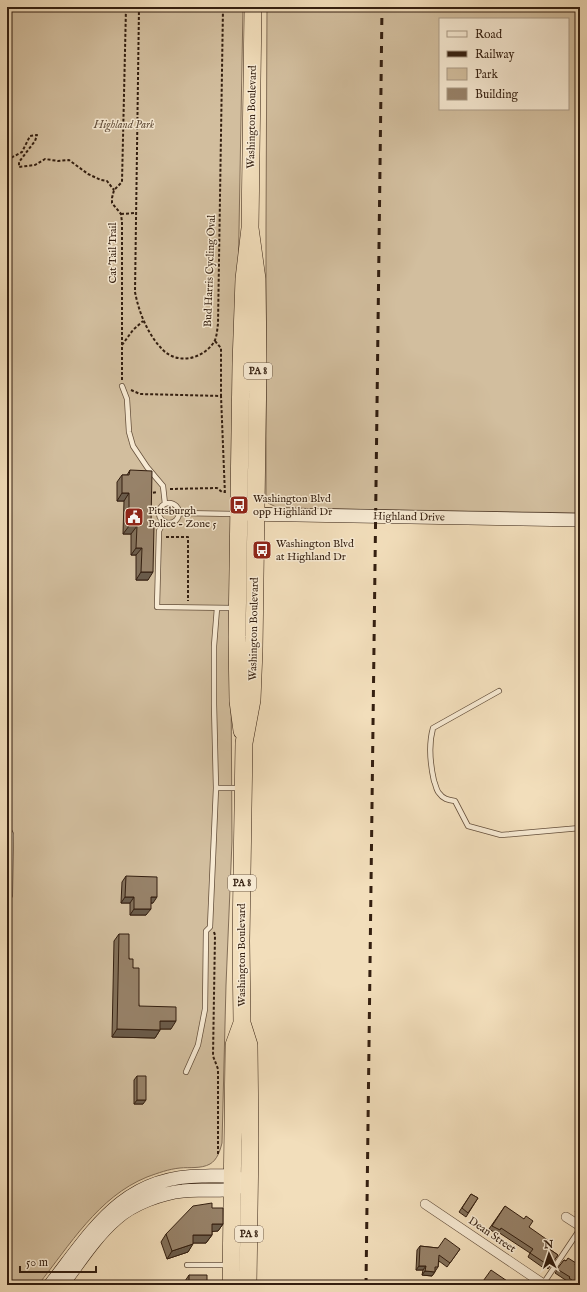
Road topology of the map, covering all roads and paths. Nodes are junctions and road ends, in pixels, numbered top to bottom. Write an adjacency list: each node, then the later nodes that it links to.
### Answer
1 (126, 7): 6 (path)
2 (139, 7): 7 (path, Bud Harris Cycling Oval)
3 (223, 7): 11 (path, Bud Harris Cycling Oval)
4 (253, 7): 9 (highway, Washington Boulevard / PA 8)
5 (7, 160): 6 (path)
6 (114, 190): 8 (path, Cat Tail Trail)
7 (136, 213): 8 (path); 10 (path, Bud Harris Cycling Oval)
8 (120, 214): 12 (path, Cat Tail Trail)
9 (250, 228): 23 (highway, Washington Boulevard / PA 8); 24 (highway, Washington Boulevard / PA 8)
10 (143, 321): 11 (path, Bud Harris Cycling Oval); 12 (path)
11 (215, 341): 15 (path)
12 (122, 346): 13 (path, Cat Tail Trail)
13 (122, 386): 21 (lane)
14 (140, 394): 15 (path)
15 (221, 396): 19 (path)
16 (168, 490): 19 (path)
17 (158, 491): 18 (path)
18 (147, 492)
19 (224, 492): 20 (path); 23 (path)
20 (231, 492)
21 (165, 504): 22 (lane); 26 (lane)
22 (179, 513): 23 (lane); 26 (lane)
23 (232, 514): 24 (main road, Highland Drive); 30 (highway, Washington Boulevard / PA 8)
24 (256, 514): 25 (main road, Highland Drive); 32 (highway, Washington Boulevard / PA 8)
25 (580, 520)
26 (164, 521): 29 (lane)
27 (164, 535): 28 (path)
28 (188, 601)
29 (217, 608): 30 (lane); 33 (lane)
30 (238, 608): 32 (highway, Washington Boulevard / PA 8)
31 (499, 691): 36 (lane)
32 (244, 743): 34 (highway, Washington Boulevard / PA 8)
33 (216, 788): 34 (lane); 40 (lane)
34 (244, 788): 39 (highway, Washington Boulevard / PA 8)
35 (7, 827): 37 (lane)
36 (580, 828)
37 (7, 903)
38 (215, 934): 41 (path)
39 (242, 1023): 42 (highway, Washington Boulevard / PA 8); 43 (highway, Washington Boulevard / PA 8)
40 (186, 1072)
41 (218, 1155)
42 (233, 1183): 43 (main road); 48 (highway, Washington Boulevard / PA 8); 50 (main road); 51 (main road)
43 (250, 1183): 53 (highway, Washington Boulevard / PA 8)
44 (425, 1204): 49 (street, Dean Street)
45 (566, 1217): 46 (street)
46 (580, 1228): 49 (lane)
47 (187, 1265): 48 (lane)
48 (232, 1266): 52 (highway, Washington Boulevard / PA 8)
49 (544, 1284)
50 (50, 1285)
51 (62, 1285)
52 (231, 1285)
53 (248, 1285)

